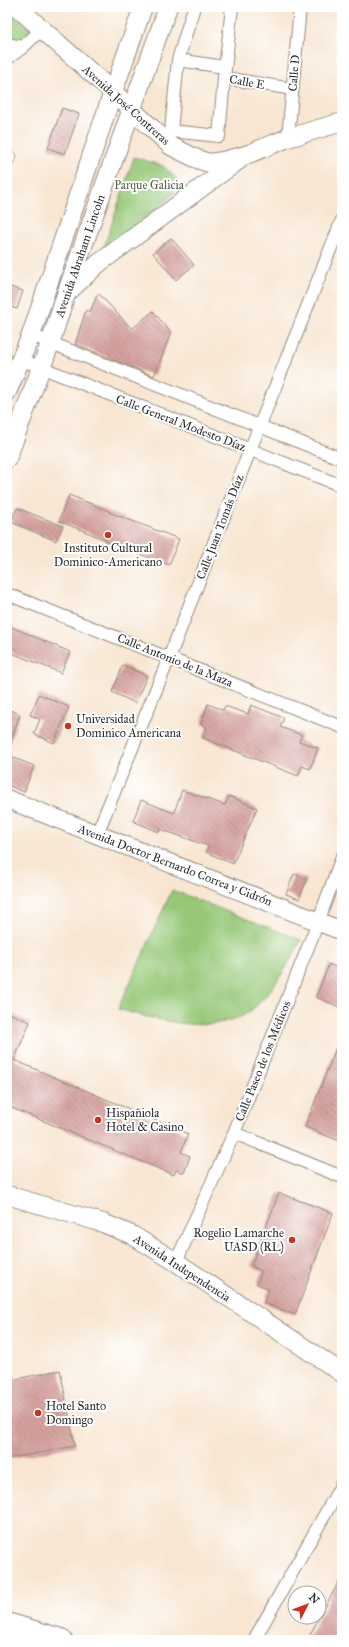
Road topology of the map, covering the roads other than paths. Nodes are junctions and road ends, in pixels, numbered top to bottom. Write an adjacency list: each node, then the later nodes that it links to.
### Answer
1 (17, 7): 7 (main road, Avenida José Contreras)
2 (143, 7): 14 (main road, Avenida Abraham Lincoln)
3 (168, 7): 15 (main road, Avenida Abraham Lincoln)
4 (194, 7): 11 (street)
5 (232, 7): 12 (street, Calle E)
6 (300, 7): 13 (street, Calle D)
7 (42, 29): 9 (street); 14 (main road, Avenida José Contreras)
8 (7, 44): 9 (street)
9 (23, 47): 10 (street)
10 (7, 59)
11 (178, 60): 12 (street); 12 (street)
12 (224, 73): 13 (street, Calle E)
13 (293, 89): 17 (street, Calle D)
14 (113, 92): 15 (main road, Avenida José Contreras); 21 (main road, Avenida Abraham Lincoln)
15 (132, 110): 18 (main road, Avenida José Contreras); 20 (main road, Avenida Abraham Lincoln)
16 (342, 122): 17 (main road, Avenida José Contreras)
17 (288, 138): 18 (main road, Avenida José Contreras)
18 (246, 155): 20 (main road)
19 (342, 220): 26 (street, Calle Juan Tomás Díaz)
20 (66, 294): 22 (main road, Avenida Abraham Lincoln)
21 (31, 335): 22 (street); 23 (main road, Avenida Abraham Lincoln)
22 (50, 344): 24 (main road, Avenida Abraham Lincoln); 26 (street)
23 (20, 359): 24 (street, Calle General Modesto Díaz); 25 (main road, Avenida Abraham Lincoln)
24 (42, 368): 27 (street, Calle General Modesto Díaz); 29 (main road, Avenida Abraham Lincoln)
25 (8, 387)
26 (259, 426): 27 (street, Calle Juan Tomás Díaz); 28 (street)
27 (250, 450): 30 (street, Calle General Modesto Díaz); 32 (street, Calle Juan Tomás Díaz)
28 (342, 458)
29 (7, 459)
30 (342, 486)
31 (7, 594): 32 (street, Calle Antonio de la Maza)
32 (169, 658): 33 (street, Calle Antonio de la Maza); 35 (street, Calle Juan Tomás Díaz)
33 (342, 727)
34 (7, 799): 35 (main road, Avenida Doctor Bernardo Correa y Cidrón)
35 (97, 834): 37 (main road, Avenida Doctor Bernardo Correa y Cidrón)
36 (342, 857): 37 (street, Calle Paseo de los Médicos)
37 (318, 922): 38 (main road, Avenida Doctor Bernardo Correa y Cidrón); 39 (street, Calle Paseo de los Médicos)
38 (342, 931)
39 (234, 1133): 40 (street); 42 (street, Calle Paseo de los Médicos)
40 (342, 1177)
41 (7, 1195): 42 (main road, Avenida Independencia)
42 (176, 1262): 43 (main road, Avenida Independencia)
43 (342, 1373)
44 (342, 1484): 47 (street)
45 (7, 1624): 46 (highway)
46 (61, 1640)
47 (254, 1640)

